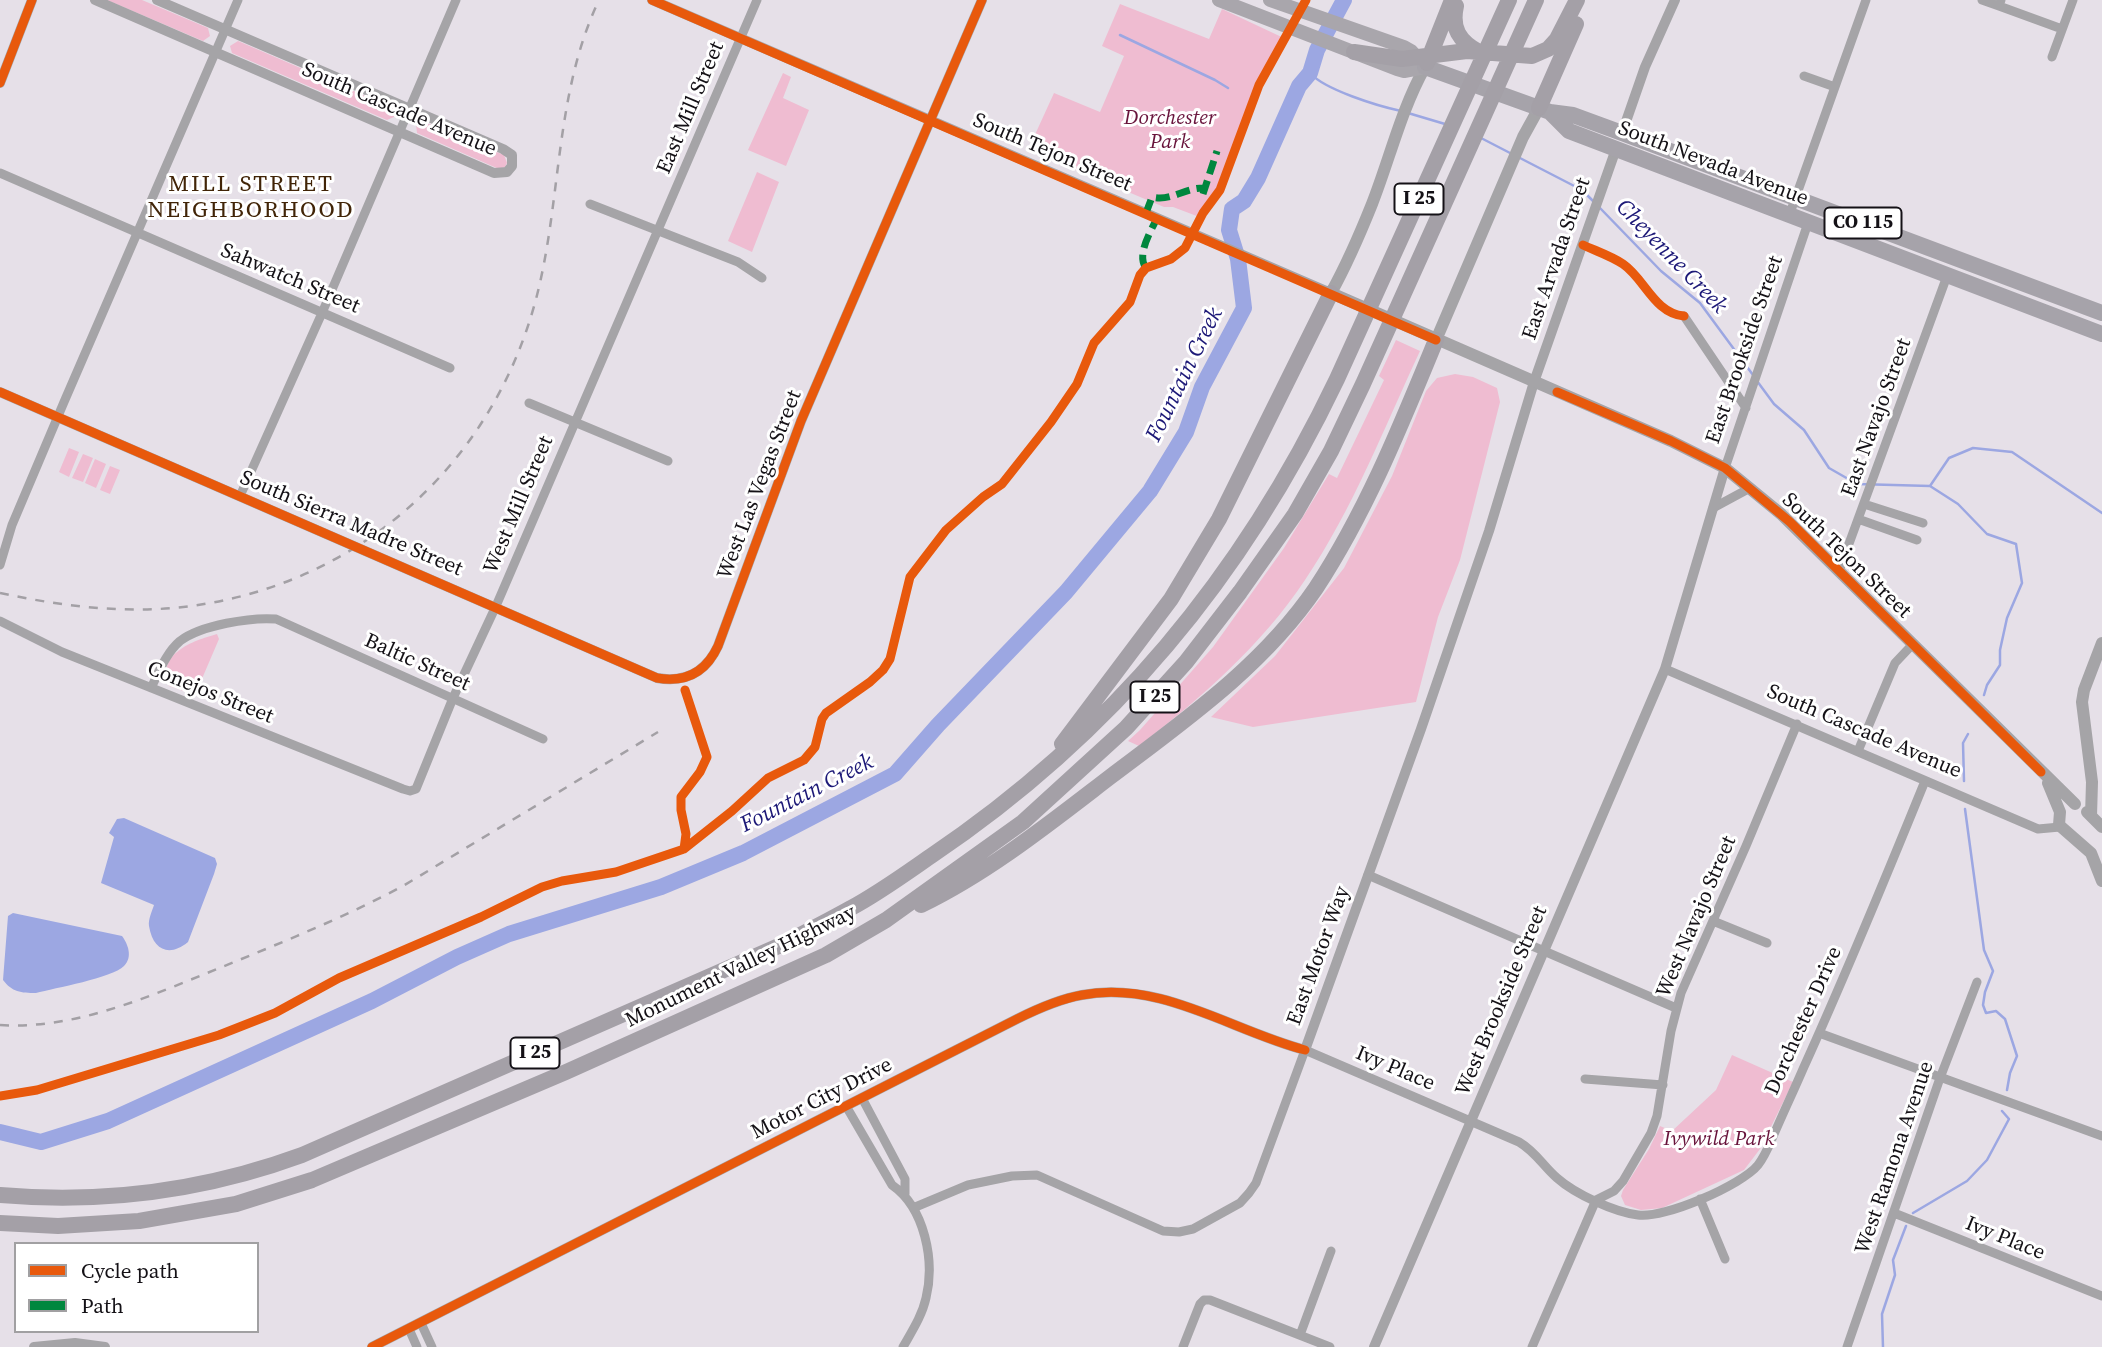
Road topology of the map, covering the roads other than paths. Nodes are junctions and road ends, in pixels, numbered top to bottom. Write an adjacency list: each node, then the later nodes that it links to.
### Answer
1 (32, 0): 32 (street)
2 (95, 0): 25 (street, South Cascade Avenue)
3 (157, 0): 22 (street, South Cascade Avenue)
4 (238, 0): 22 (street)
5 (456, 0): 34 (street)
6 (652, 0): 24 (street, South Tejon Street)
7 (757, 0): 24 (street, East Mill Street)
8 (982, 0): 36 (street, West Las Vegas Street)
9 (1219, 0): 26 (main road)
10 (1270, 0): 29 (main road)
11 (1452, 0): 30 (highway)
12 (1458, 0): 27 (highway)
13 (1509, 0): 92 (highway, Monument Valley Highway / I 25)
14 (1536, 0): 104 (highway, Monument Valley Highway / I 25)
15 (1577, 0): 27 (highway)
16 (1586, 0): 35 (highway)
17 (1675, 0): 38 (street)
18 (1866, 0): 33 (street)
19 (1982, 0): 21 (street)
20 (2073, 0): 23 (street)
21 (2000, 3): 23 (street)
22 (225, 29): 25 (street); 34 (street, South Cascade Avenue)
23 (2062, 29): 28 (street)
24 (740, 38): 36 (street, South Tejon Street); 46 (street, East Mill Street)
25 (216, 52): 37 (street, South Cascade Avenue); 47 (street)
26 (1354, 52): 29 (highway)
27 (1481, 53): 30 (highway)
28 (2052, 57)
29 (1400, 58): 30 (highway)
30 (1424, 60): 35 (highway, South Nevada Avenue / CO 115); 53 (main road)
31 (1804, 76): 33 (street)
32 (0, 83)
33 (1835, 87): 41 (street)
34 (408, 110): 37 (street); 37 (street, South Cascade Avenue)
35 (1545, 110): 38 (highway, South Nevada Avenue / CO 115); 39 (highway, South Nevada Avenue / CO 115); 58 (main road)
36 (931, 120): 53 (street, South Tejon Street); 82 (street, West Las Vegas Street)
37 (399, 131): 54 (street)
38 (1622, 133): 41 (highway, South Nevada Avenue / CO 115)
39 (1616, 149): 44 (highway, South Nevada Avenue / CO 115); 60 (street, East Arvada Street)
40 (0, 173): 47 (street, Sahwatch Street)
41 (1796, 198): 43 (highway, South Nevada Avenue / CO 115); 44 (street)
42 (590, 204): 46 (street)
43 (1814, 205): 45 (street, East Brookside Street); 49 (highway, South Nevada Avenue / CO 115)
44 (1789, 216): 45 (highway, South Nevada Avenue / CO 115)
45 (1808, 223): 48 (highway, South Nevada Avenue / CO 115); 63 (street, East Brookside Street)
46 (658, 229): 52 (street); 65 (street, West Mill Street)
47 (137, 232): 54 (street, Sahwatch Street); 64 (street)
48 (1888, 253): 49 (highway); 51 (highway, South Nevada Avenue / CO 115)
49 (1944, 253): 50 (highway, South Nevada Avenue / CO 115)
50 (2001, 274): 51 (highway); 55 (highway, South Nevada Avenue / CO 115)
51 (1947, 275): 57 (highway, South Nevada Avenue / CO 115); 70 (street, East Navajo Street)
52 (762, 278)
53 (1331, 293): 58 (main road, South Tejon Street); 92 (highway)
54 (322, 313): 59 (street, Sahwatch Street); 69 (street)
55 (2102, 313)
56 (1684, 316): 63 (street)
57 (2102, 334)
58 (1436, 340): 60 (main road, South Tejon Street); 104 (highway)
59 (450, 368)
60 (1534, 382): 67 (main road, South Tejon Street); 101 (street, East Motor Way)
61 (0, 391): 64 (street, South Sierra Madre Street)
62 (529, 403): 65 (street)
63 (1746, 408): 67 (street, East Brookside Street)
64 (58, 416): 69 (street, South Sierra Madre Street); 75 (street)
65 (574, 421): 66 (street); 77 (street, West Mill Street)
66 (668, 461)
67 (1726, 468): 68 (main road, South Tejon Street); 71 (street, East Brookside Street)
68 (1750, 488): 71 (street); 76 (main road, South Tejon Street)
69 (240, 496): 77 (street, South Sierra Madre Street)
70 (1864, 504): 72 (street, East Navajo Street); 73 (street)
71 (1713, 508): 81 (street, East Brookside Street)
72 (1858, 519): 74 (street); 76 (street, East Navajo Street)
73 (1923, 523)
74 (1917, 540)
75 (0, 565)
76 (1839, 571): 80 (main road, South Tejon Street)
77 (496, 606): 82 (street, South Sierra Madre Street); 84 (street, West Mill Street)
78 (0, 621): 83 (street, Conejos Street)
79 (2102, 643): 88 (main road)
80 (1912, 645): 87 (street); 89 (main road, South Tejon Street)
81 (1665, 669): 85 (street, South Cascade Avenue); 106 (street, West Brookside Street)
82 (690, 676)
83 (151, 688): 84 (street, Baltic Street); 93 (street, Conejos Street)
84 (453, 698): 86 (street, Baltic Street); 93 (street, West Mill Street)
85 (1797, 724): 87 (street, South Cascade Avenue); 103 (street, West Navajo Street)
86 (543, 739)
87 (1858, 751): 90 (street, South Cascade Avenue)
88 (2095, 761): 91 (main road)
89 (2041, 772): 94 (main road, South Tejon Street); 95 (main road)
90 (1926, 781): 98 (street, South Cascade Avenue); 109 (street, Dorchester Drive)
91 (2092, 782): 94 (main road); 96 (main road)
92 (1026, 786): 119 (highway, Monument Valley Highway / I 25)
93 (410, 791)
94 (2076, 804): 95 (main road); 96 (main road, South Tejon Street)
95 (2060, 812): 98 (main road)
96 (2091, 816): 97 (main road, South Tejon Street)
97 (2102, 827)
98 (2054, 828): 99 (main road)
99 (2098, 852): 100 (main road); 102 (main road)
100 (2102, 869)
101 (1368, 875): 106 (street); 110 (street, East Motor Way)
102 (2102, 881)
103 (1713, 920): 105 (street); 108 (street, West Navajo Street)
104 (863, 934): 124 (highway, Monument Valley Highway / I 25)
105 (1767, 943)
106 (1544, 951): 108 (street); 116 (street, West Brookside Street)
107 (1977, 982): 111 (street, West Ramona Avenue)
108 (1676, 1007): 113 (street, West Navajo Street)
109 (1819, 1033): 111 (street); 120 (street, Dorchester Drive)
110 (1305, 1050): 114 (street, Motor City Drive); 116 (street, Ivy Place); 122 (street, East Motor Way)
111 (1940, 1078): 117 (street); 123 (street, West Ramona Avenue)
112 (1585, 1079): 113 (street)
113 (1664, 1085): 121 (street, West Navajo Street)
114 (862, 1098): 115 (street, Motor City Drive); 118 (street)
115 (846, 1106): 118 (street); 128 (street, Motor City Drive)
116 (1472, 1121): 121 (street, Dorchester Drive); 139 (street, West Brookside Street)
117 (2102, 1136)
118 (905, 1194): 122 (street)
119 (0, 1195)
120 (1700, 1199): 121 (street, Dorchester Drive); 126 (street)
121 (1596, 1200): 140 (street, West Navajo Street)
122 (913, 1208): 136 (street)
123 (1894, 1213): 127 (street, Ivy Place); 141 (street, West Ramona Avenue)
124 (0, 1223)
125 (1331, 1251): 130 (street)
126 (1725, 1259)
127 (2102, 1296)
128 (421, 1323): 129 (street, Motor City Drive); 135 (street)
129 (409, 1329): 133 (street, Motor City Drive); 134 (street)
130 (1300, 1335): 137 (street); 138 (street)
131 (34, 1347): 132 (street)
132 (105, 1347)
133 (372, 1347)
134 (418, 1347)
135 (432, 1347)
136 (903, 1347)
137 (1183, 1347)
138 (1330, 1347)
139 (1374, 1347)
140 (1532, 1347)
141 (1847, 1347)

